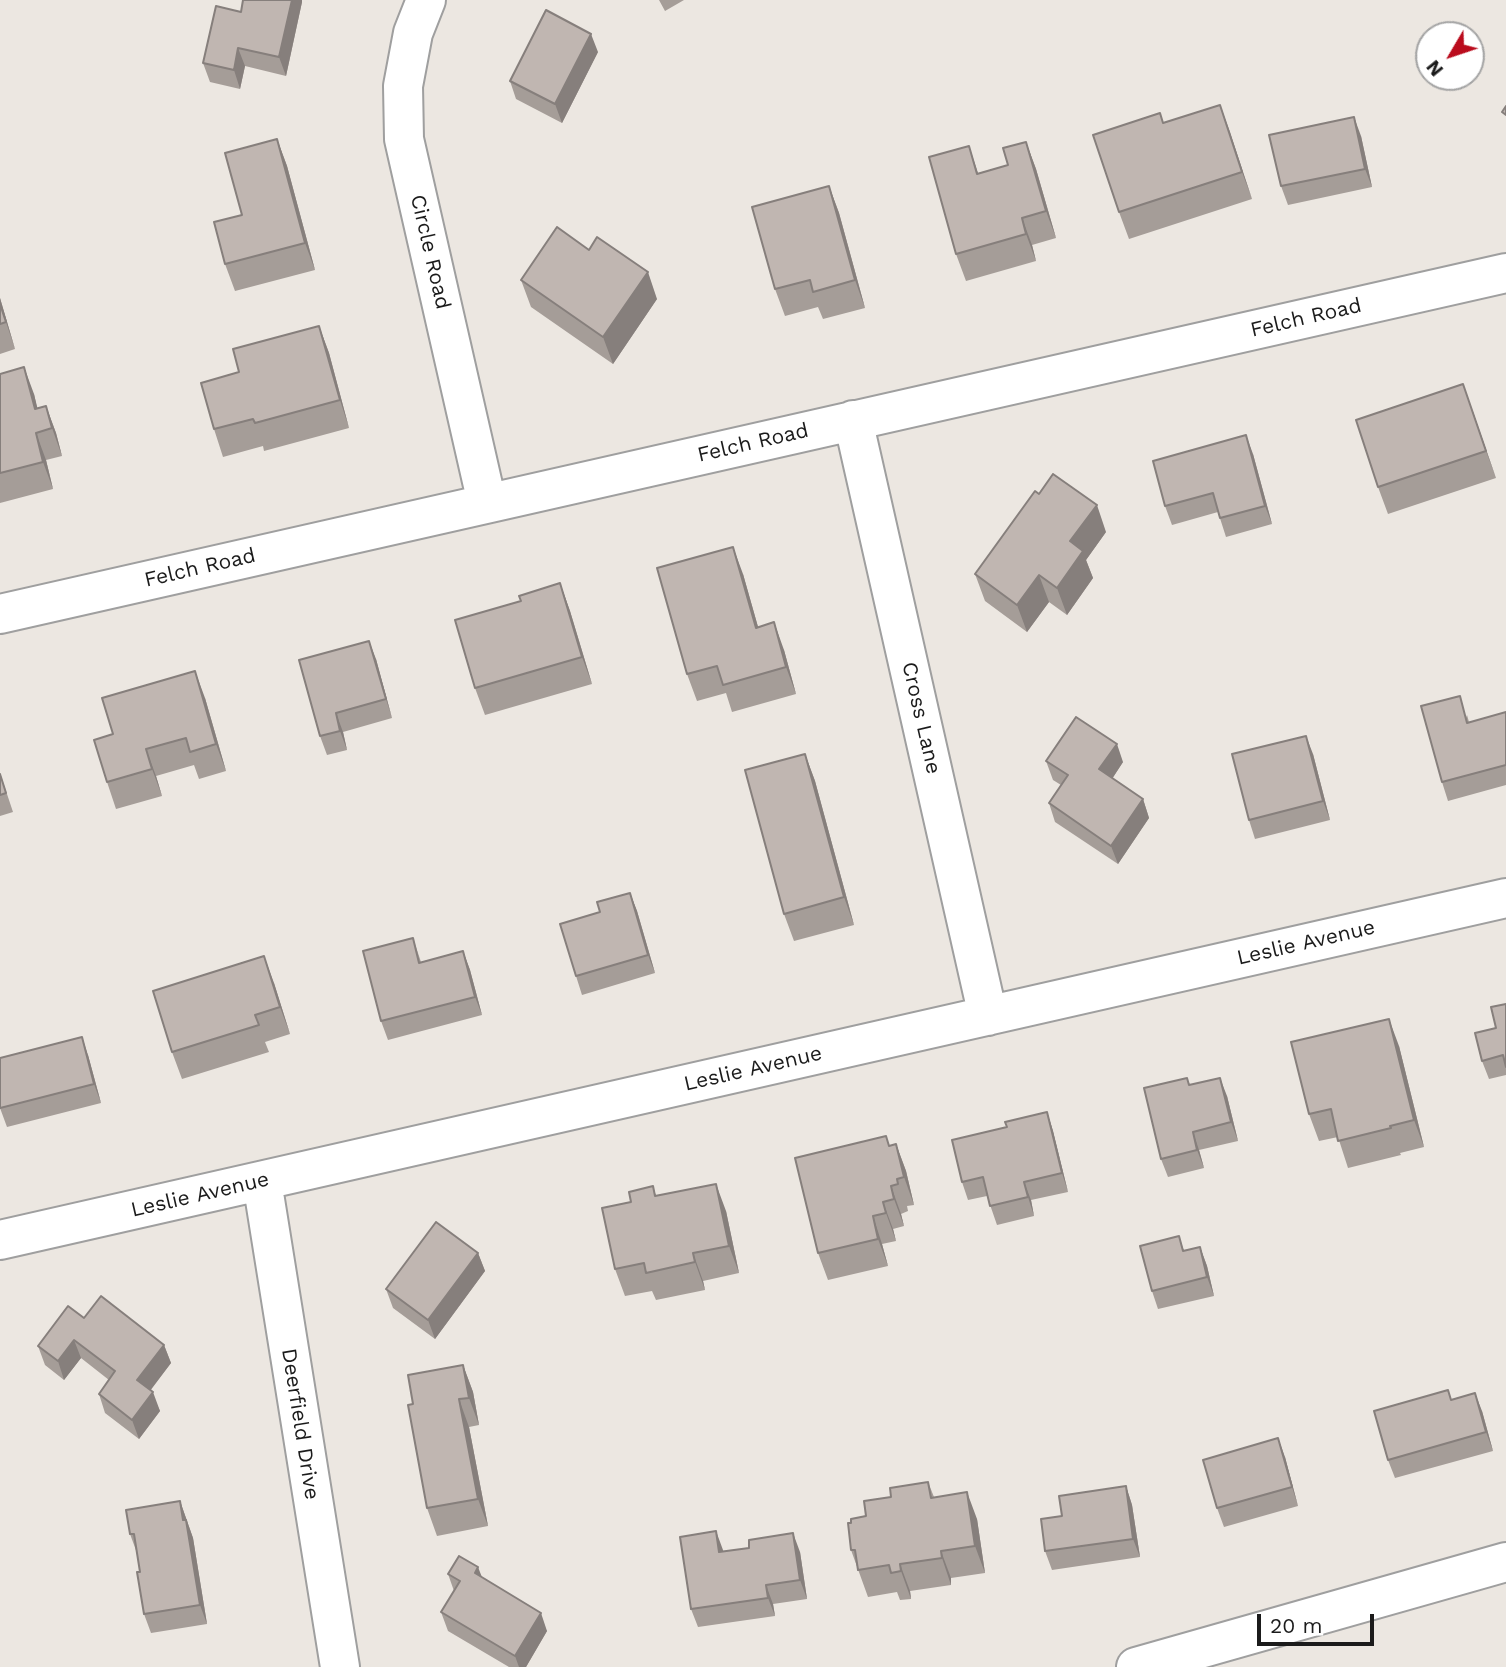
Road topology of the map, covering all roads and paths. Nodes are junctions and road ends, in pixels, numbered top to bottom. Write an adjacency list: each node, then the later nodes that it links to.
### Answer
1 (426, 0): 4 (street, Circle Road)
2 (1506, 273): 3 (street, Felch Road)
3 (853, 420): 4 (street, Felch Road); 7 (street, Cross Lane)
4 (487, 503): 5 (street, Felch Road)
5 (0, 614)
6 (1506, 898): 7 (street, Leslie Avenue)
7 (988, 1016): 8 (street, Leslie Avenue)
8 (262, 1181): 9 (street, Leslie Avenue); 11 (street, Deerfield Drive)
9 (0, 1240)
10 (1506, 1562): 12 (street)
11 (340, 1667)
12 (1136, 1667)

